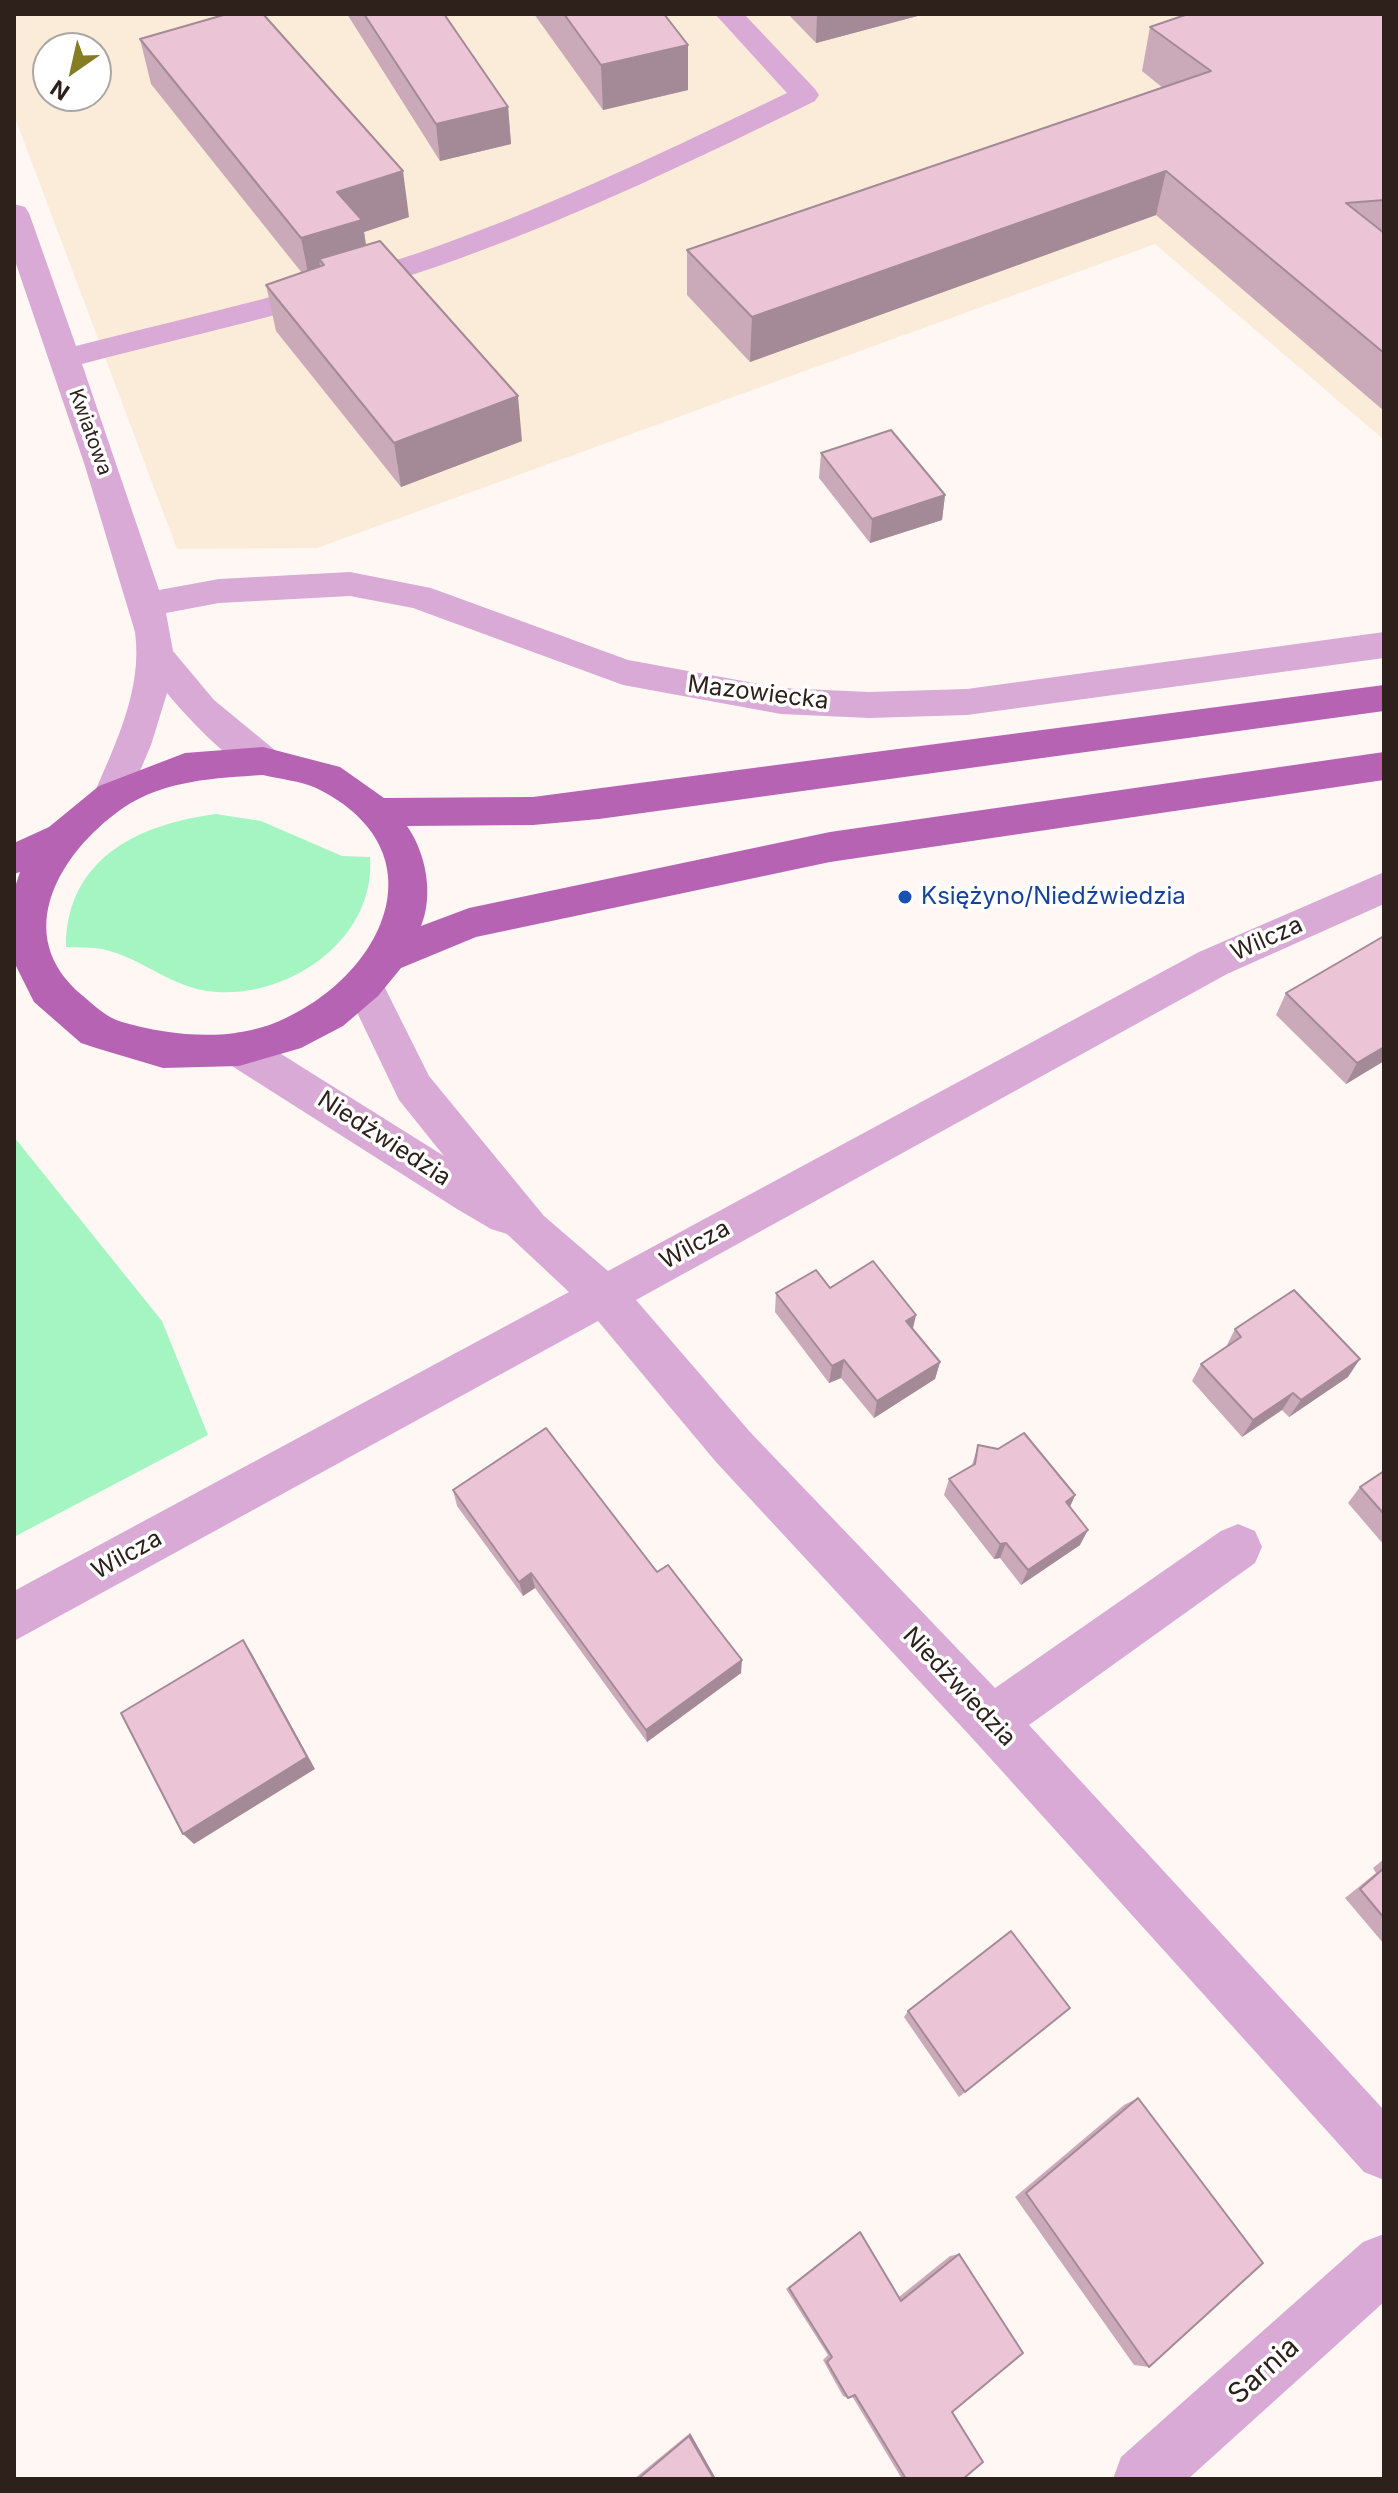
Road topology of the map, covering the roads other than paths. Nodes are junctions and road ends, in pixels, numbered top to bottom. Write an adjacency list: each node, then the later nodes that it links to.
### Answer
1 (729, 14): 3 (street)
2 (14, 213): 3 (street, Kwiatowa)
3 (63, 359): 4 (street, Kwiatowa)
4 (145, 605): 5 (street, Mazowiecka); 6 (street, Kwiatowa)
5 (1384, 645)
6 (155, 654): 8 (street, Kwiatowa); 10 (street, Kwiatowa)
7 (1384, 698): 11 (main road)
8 (263, 761): 10 (main road); 11 (main road)
9 (1384, 766): 15 (main road)
10 (112, 796): 12 (main road)
11 (377, 812): 15 (main road)
12 (63, 837): 13 (main road); 16 (main road)
13 (14, 859)
14 (1384, 887): 19 (street, Wilcza)
15 (376, 971): 17 (main road); 18 (street, Niedźwiedzia)
16 (31, 992): 17 (main road)
17 (239, 1049): 18 (street, Niedźwiedzia)
18 (529, 1229): 19 (street, Niedźwiedzia)
19 (604, 1295): 21 (street, Wilcza); 22 (street, Niedźwiedzia)
20 (1238, 1547): 22 (street)
21 (14, 1617)
22 (991, 1721): 23 (street, Niedźwiedzia)
23 (1384, 2152)
24 (1384, 2263): 25 (street, Sarnia)
25 (1143, 2479)

